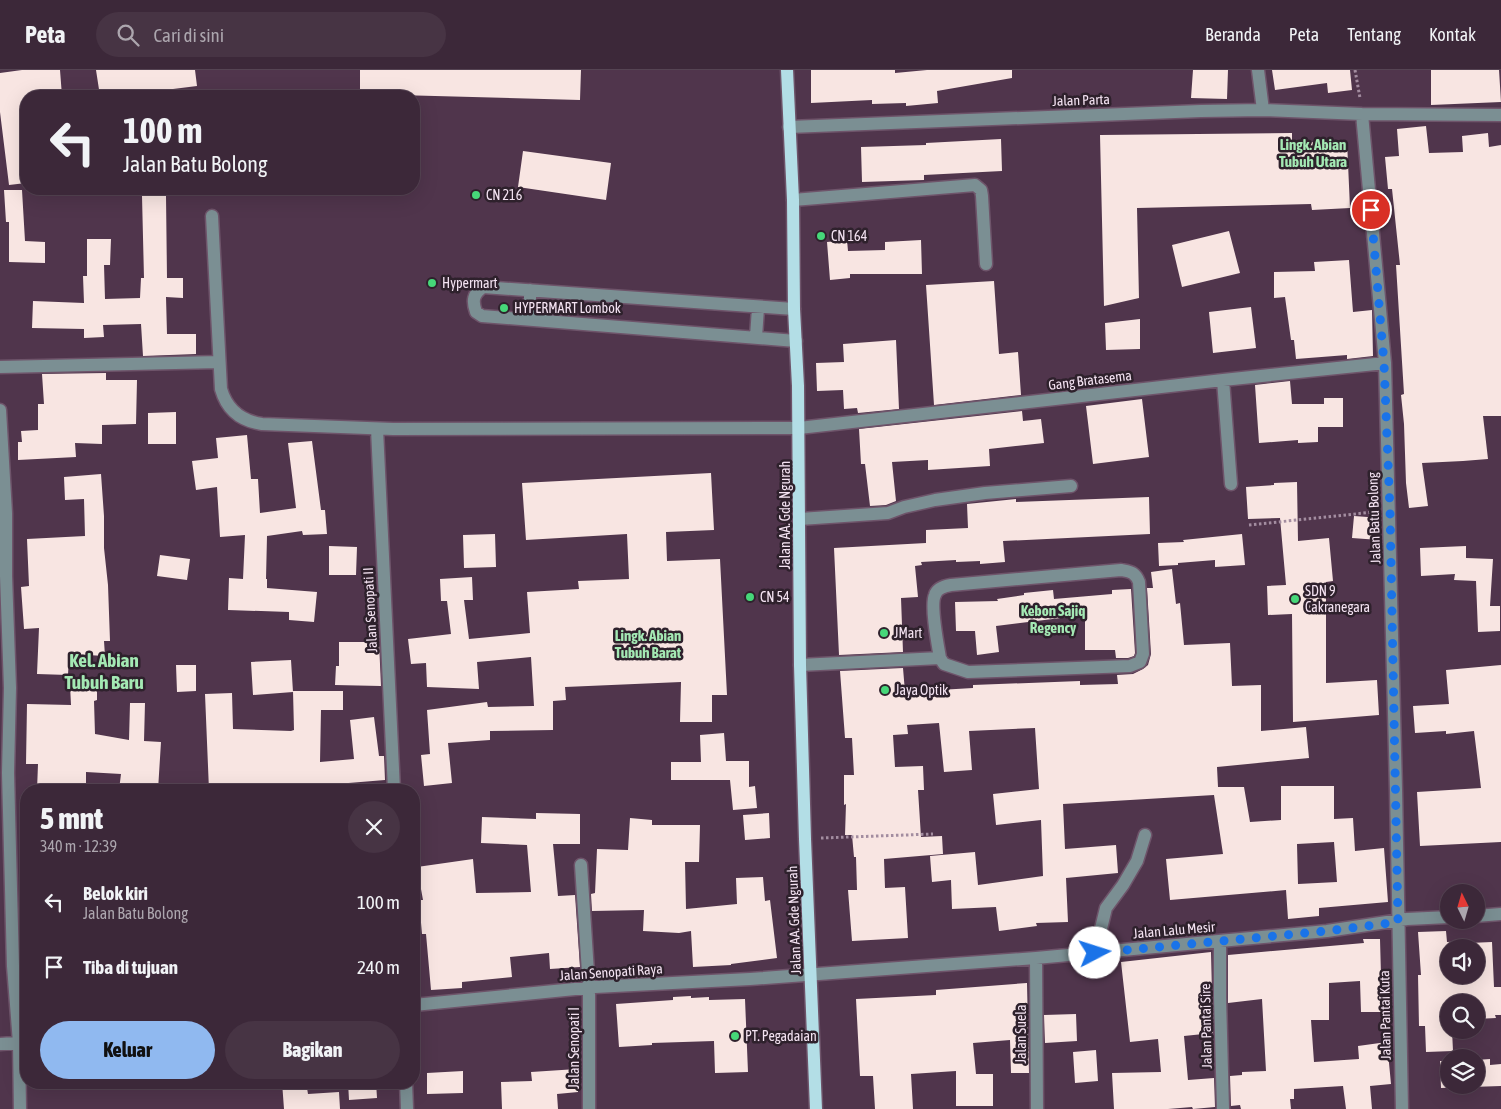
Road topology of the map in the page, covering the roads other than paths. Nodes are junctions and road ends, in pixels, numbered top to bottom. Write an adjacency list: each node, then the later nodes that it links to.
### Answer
1 (788, 70): 6 (main road, Jalan AA. Gde Ngurah)
2 (1258, 70): 3 (street)
3 (1263, 110): 4 (street, Jalan Parta); 6 (street, Jalan Parta)
4 (1368, 113): 5 (street, Jalan Parta); 17 (street, Jalan Batu Bolong)
5 (1501, 115)
6 (789, 127): 7 (main road, Jalan AA. Gde Ngurah)
7 (793, 200): 9 (street); 12 (main road, Jalan AA. Gde Ngurah)
8 (212, 216): 16 (street, Gang Bratasema)
9 (986, 264)
10 (530, 290): 11 (street); 13 (street); 13 (street)
11 (758, 308): 12 (street); 14 (street)
12 (794, 309): 15 (main road, Jalan AA. Gde Ngurah)
13 (530, 320): 14 (street)
14 (756, 338): 15 (street)
15 (796, 341): 21 (main road, Jalan AA. Gde Ngurah)
16 (219, 362): 18 (street); 22 (street, Gang Bratasema)
17 (1384, 363): 19 (street, Gang Bratasema); 35 (street, Jalan Batu Bolong)
18 (0, 367)
19 (1223, 380): 21 (street, Gang Bratasema); 23 (street)
20 (0, 410): 26 (street)
21 (799, 428): 22 (street, Gang Bratasema); 25 (main road, Jalan AA. Gde Ngurah)
22 (377, 429): 29 (street, Jalan Senopati II)
23 (1231, 484)
24 (1071, 486): 25 (street)
25 (800, 520): 28 (main road, Jalan AA. Gde Ngurah)
26 (3, 576): 42 (street)
27 (940, 658): 27 (street); 28 (street)
28 (800, 665): 39 (main road, Jalan AA. Gde Ngurah)
29 (394, 784)
30 (1145, 836): 37 (street)
31 (581, 865): 40 (street, Jalan Senopati I)
32 (1501, 914): 33 (street)
33 (1485, 915)
34 (1440, 918): 35 (street, Jalan Lalu Mesir)
35 (1398, 922): 36 (street, Jalan Lalu Mesir); 53 (street, Jalan Pantai Kuta)
36 (1220, 941): 37 (street, Jalan Lalu Mesir); 52 (street, Jalan Pantai Sire)
37 (1095, 953): 38 (street, Jalan Lalu Mesir)
38 (1036, 958): 39 (street, Jalan Lalu Mesir); 51 (street, Jalan Suela)
39 (811, 974): 40 (street, Jalan Senopati Raya); 50 (main road, Jalan AA. Gde Ngurah)
40 (588, 988): 41 (street, Jalan Senopati Raya); 49 (street, Jalan Senopati I)
41 (420, 1004)
42 (20, 1019)
43 (20, 1042): 44 (street)
44 (0, 1044)
45 (21, 1089): 47 (street)
46 (406, 1089): 48 (street)
47 (20, 1109)
48 (407, 1109)
49 (589, 1109)
50 (816, 1109)
51 (1037, 1109)
52 (1223, 1109)
53 (1402, 1109)

